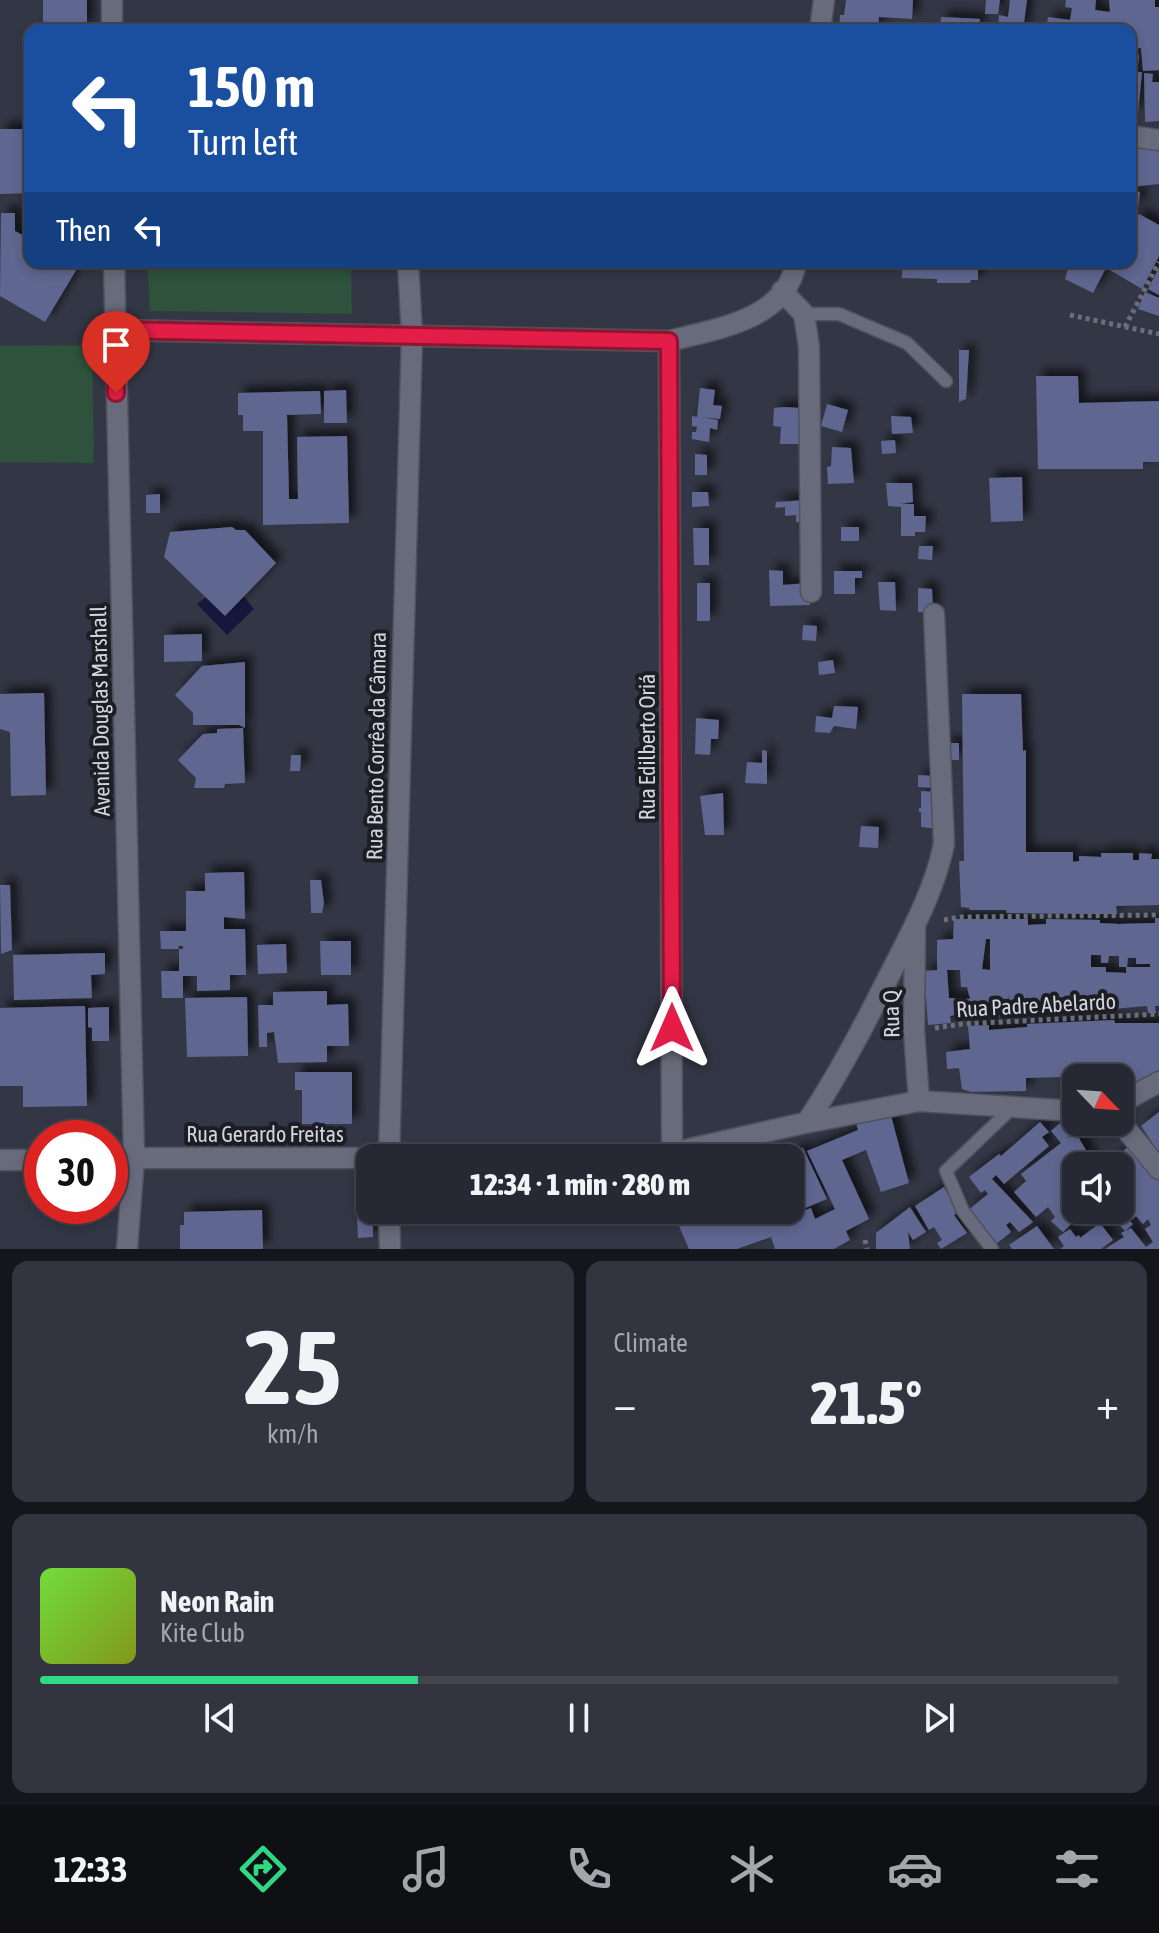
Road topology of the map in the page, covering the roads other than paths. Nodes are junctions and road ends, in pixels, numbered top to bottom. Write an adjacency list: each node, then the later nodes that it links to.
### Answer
1 (112, 0): 3 (street)
2 (824, 0): 4 (street)
3 (112, 24)
4 (821, 24)
5 (1136, 137): 6 (street)
6 (1159, 140)
7 (114, 268): 12 (street, Avenida Douglas Marshall)
8 (408, 268): 13 (street, Rua Bento Corrêa da Câmara)
9 (795, 268): 10 (street)
10 (782, 291): 11 (street); 14 (street)
11 (804, 314): 15 (lane); 16 (street)
12 (115, 330): 13 (street); 30 (street, Avenida Douglas Marshall)
13 (412, 336): 14 (street); 26 (street, Rua Bento Corrêa da Câmara)
14 (669, 341): 27 (street, Rua Edilberto Oriá)
15 (946, 381)
16 (811, 592)
17 (934, 614): 18 (street)
18 (915, 925): 21 (street, Rua Q); 24 (street)
19 (1159, 1082): 20 (street)
20 (1134, 1095)
21 (919, 1101): 22 (street); 24 (street)
22 (1012, 1108): 23 (street); 38 (lane)
23 (1062, 1110)
24 (807, 1122): 28 (street)
25 (1132, 1136): 34 (street)
26 (389, 1144)
27 (672, 1144)
28 (711, 1144)
29 (128, 1158): 30 (street, Rua Gerardo Freitas)
30 (134, 1158): 31 (street, Rua Gerardo Freitas); 36 (street, Avenida Douglas Marshall)
31 (356, 1158)
32 (0, 1160): 33 (street)
33 (24, 1160)
34 (1159, 1169)
35 (389, 1224): 37 (street)
36 (127, 1249)
37 (390, 1249)
38 (992, 1249)

